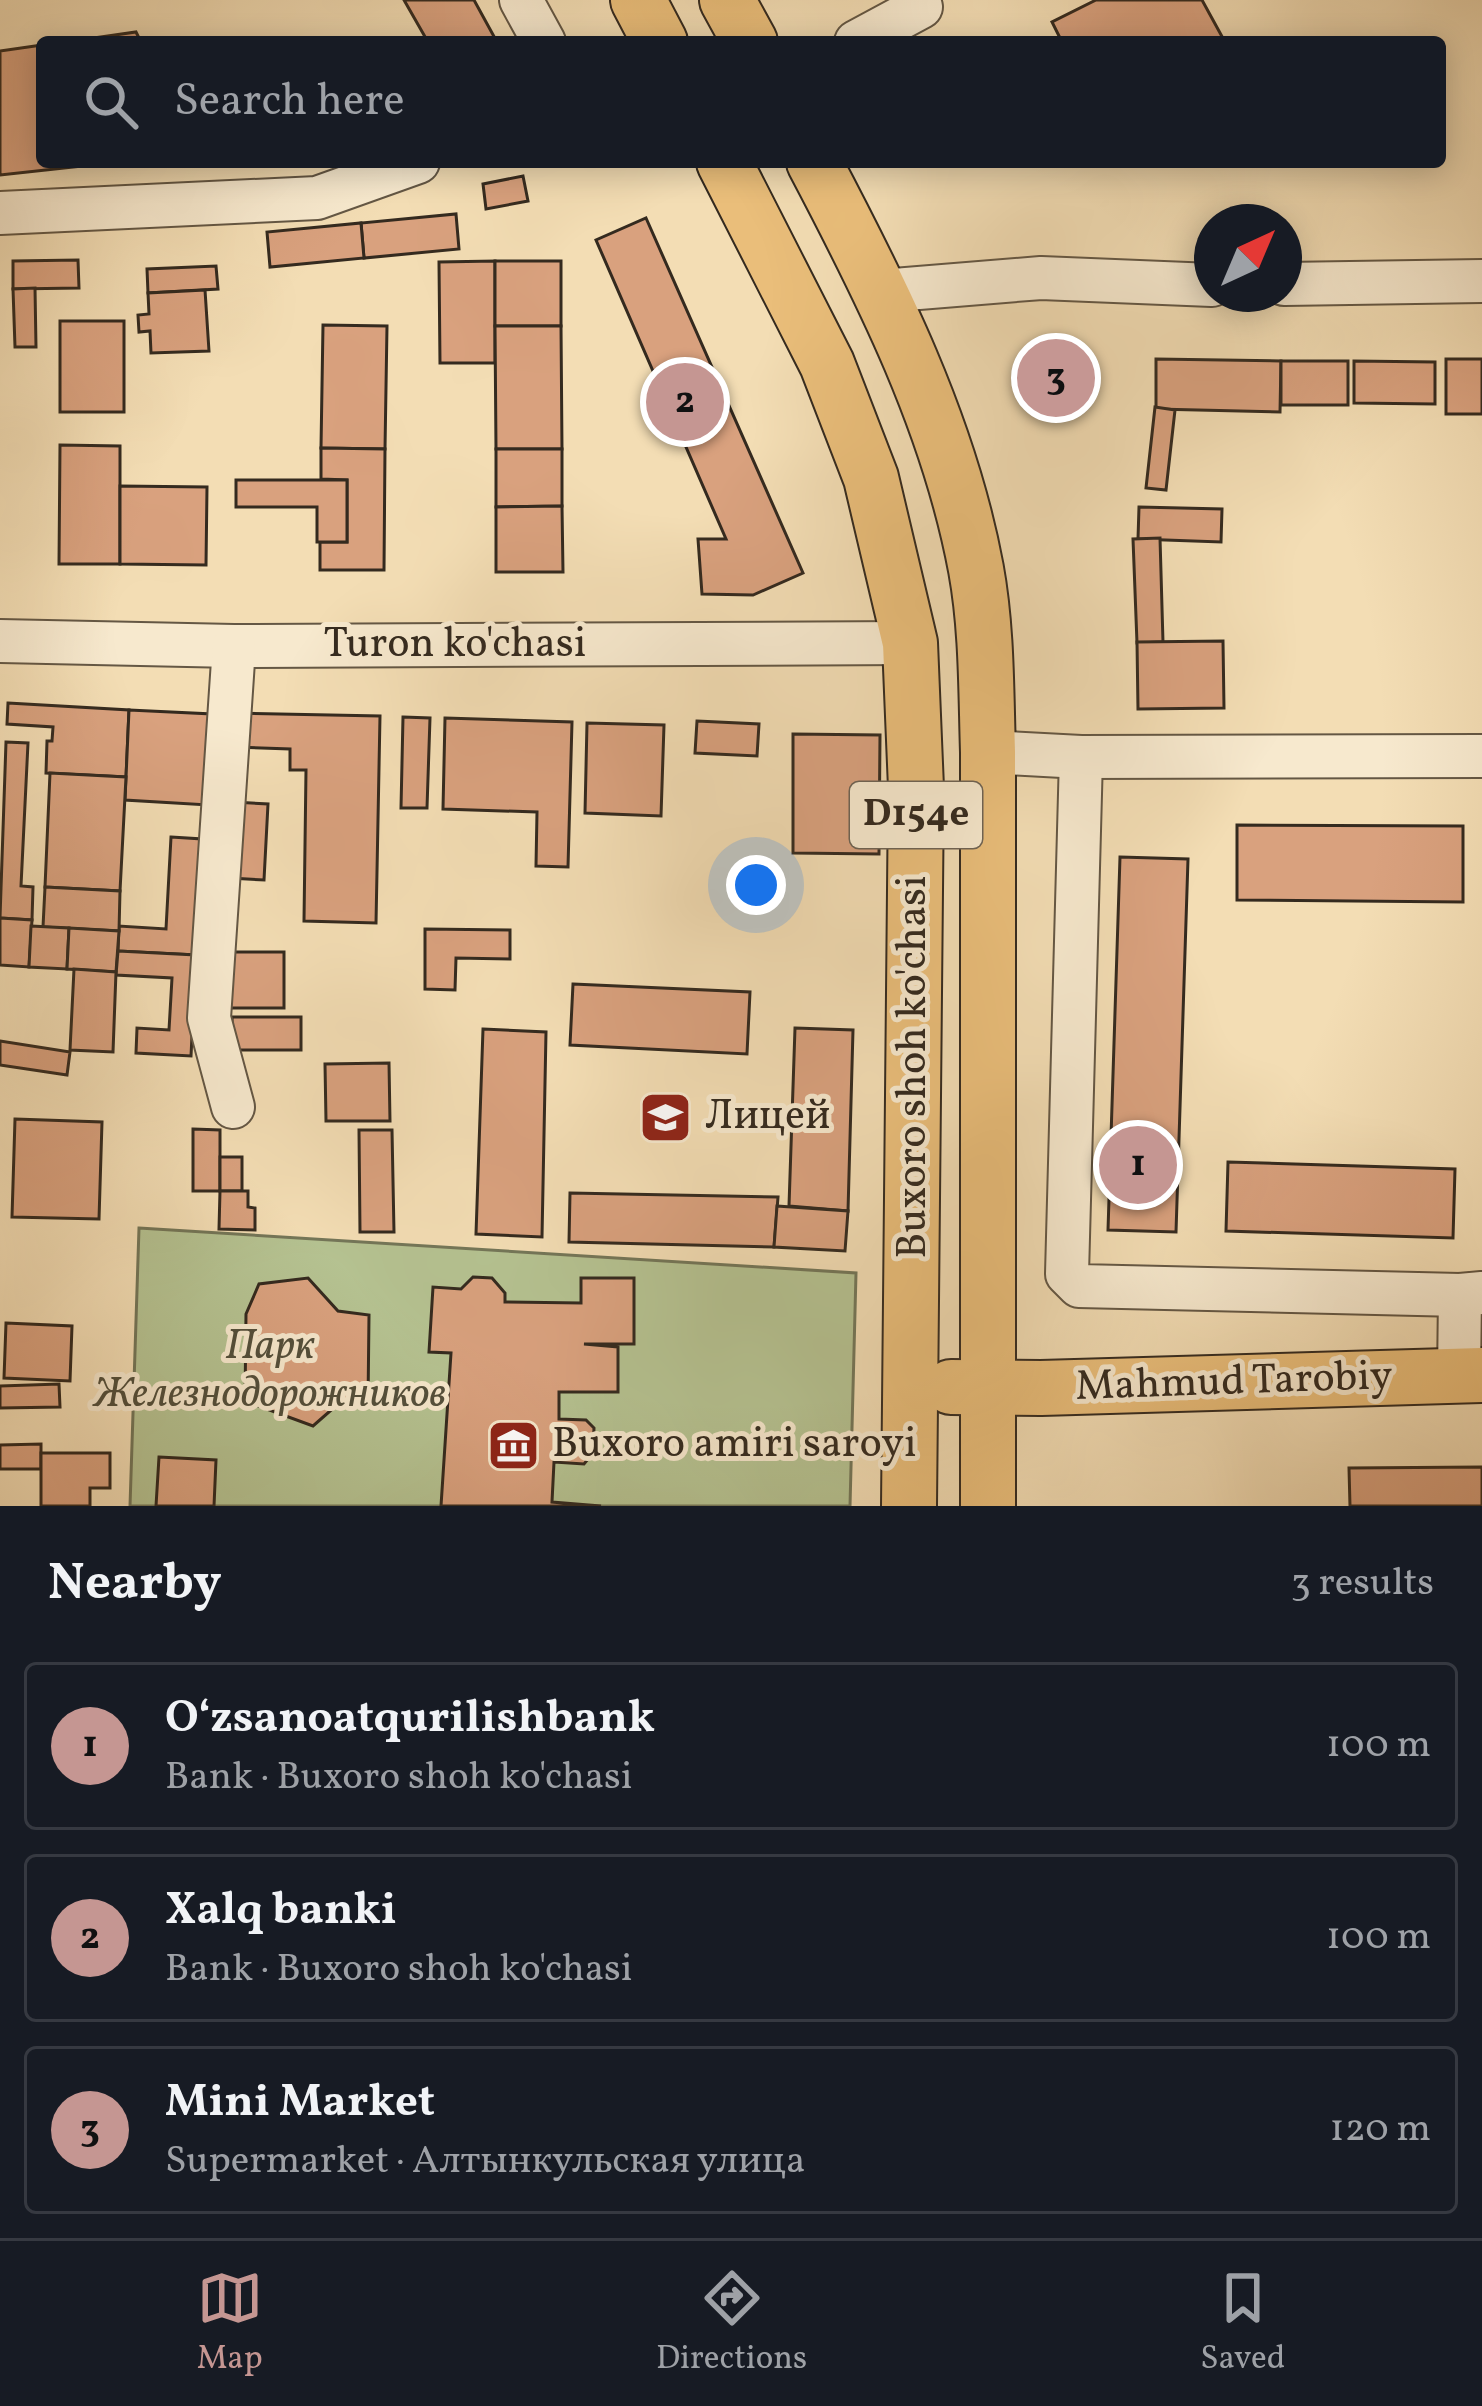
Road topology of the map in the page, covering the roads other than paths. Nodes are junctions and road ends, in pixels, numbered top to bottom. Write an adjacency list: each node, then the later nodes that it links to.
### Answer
1 (521, 0): 5 (street)
2 (638, 0): 6 (main road)
3 (727, 0): 7 (main road)
4 (917, 0): 8 (street)
5 (541, 36)
6 (657, 36)
7 (747, 36)
8 (867, 36)
9 (401, 168): 12 (street)
10 (727, 168): 18 (main road, Buxoro shoh ko'chasi / D154e)
11 (817, 168): 16 (main road, Buxoro shoh ko'chasi / D154e)
12 (0, 213)
13 (1482, 281): 15 (street)
14 (1194, 284): 16 (street)
15 (1302, 284)
16 (882, 291): 20 (main road, Buxoro shoh ko'chasi / D154e)
17 (0, 640): 19 (street, Turon ko'chasi)
18 (910, 643): 19 (street, Turon ko'chasi); 26 (main road, Buxoro shoh ko'chasi / D154e)
19 (234, 646): 23 (street)
20 (988, 752): 22 (street); 27 (main road, Buxoro shoh ko'chasi / D154e)
21 (1482, 756): 22 (street)
22 (1081, 757): 24 (street)
23 (233, 1107)
24 (1471, 1294): 25 (street)
25 (1471, 1376): 27 (main road, Mahmud Tarobiy)
26 (911, 1387): 27 (main road, Mahmud Tarobiy); 28 (main road, Buxoro shoh ko'chasi / D154e)
27 (987, 1387): 29 (main road, Buxoro shoh ko'chasi / D154e)
28 (908, 1506)
29 (988, 1506)

